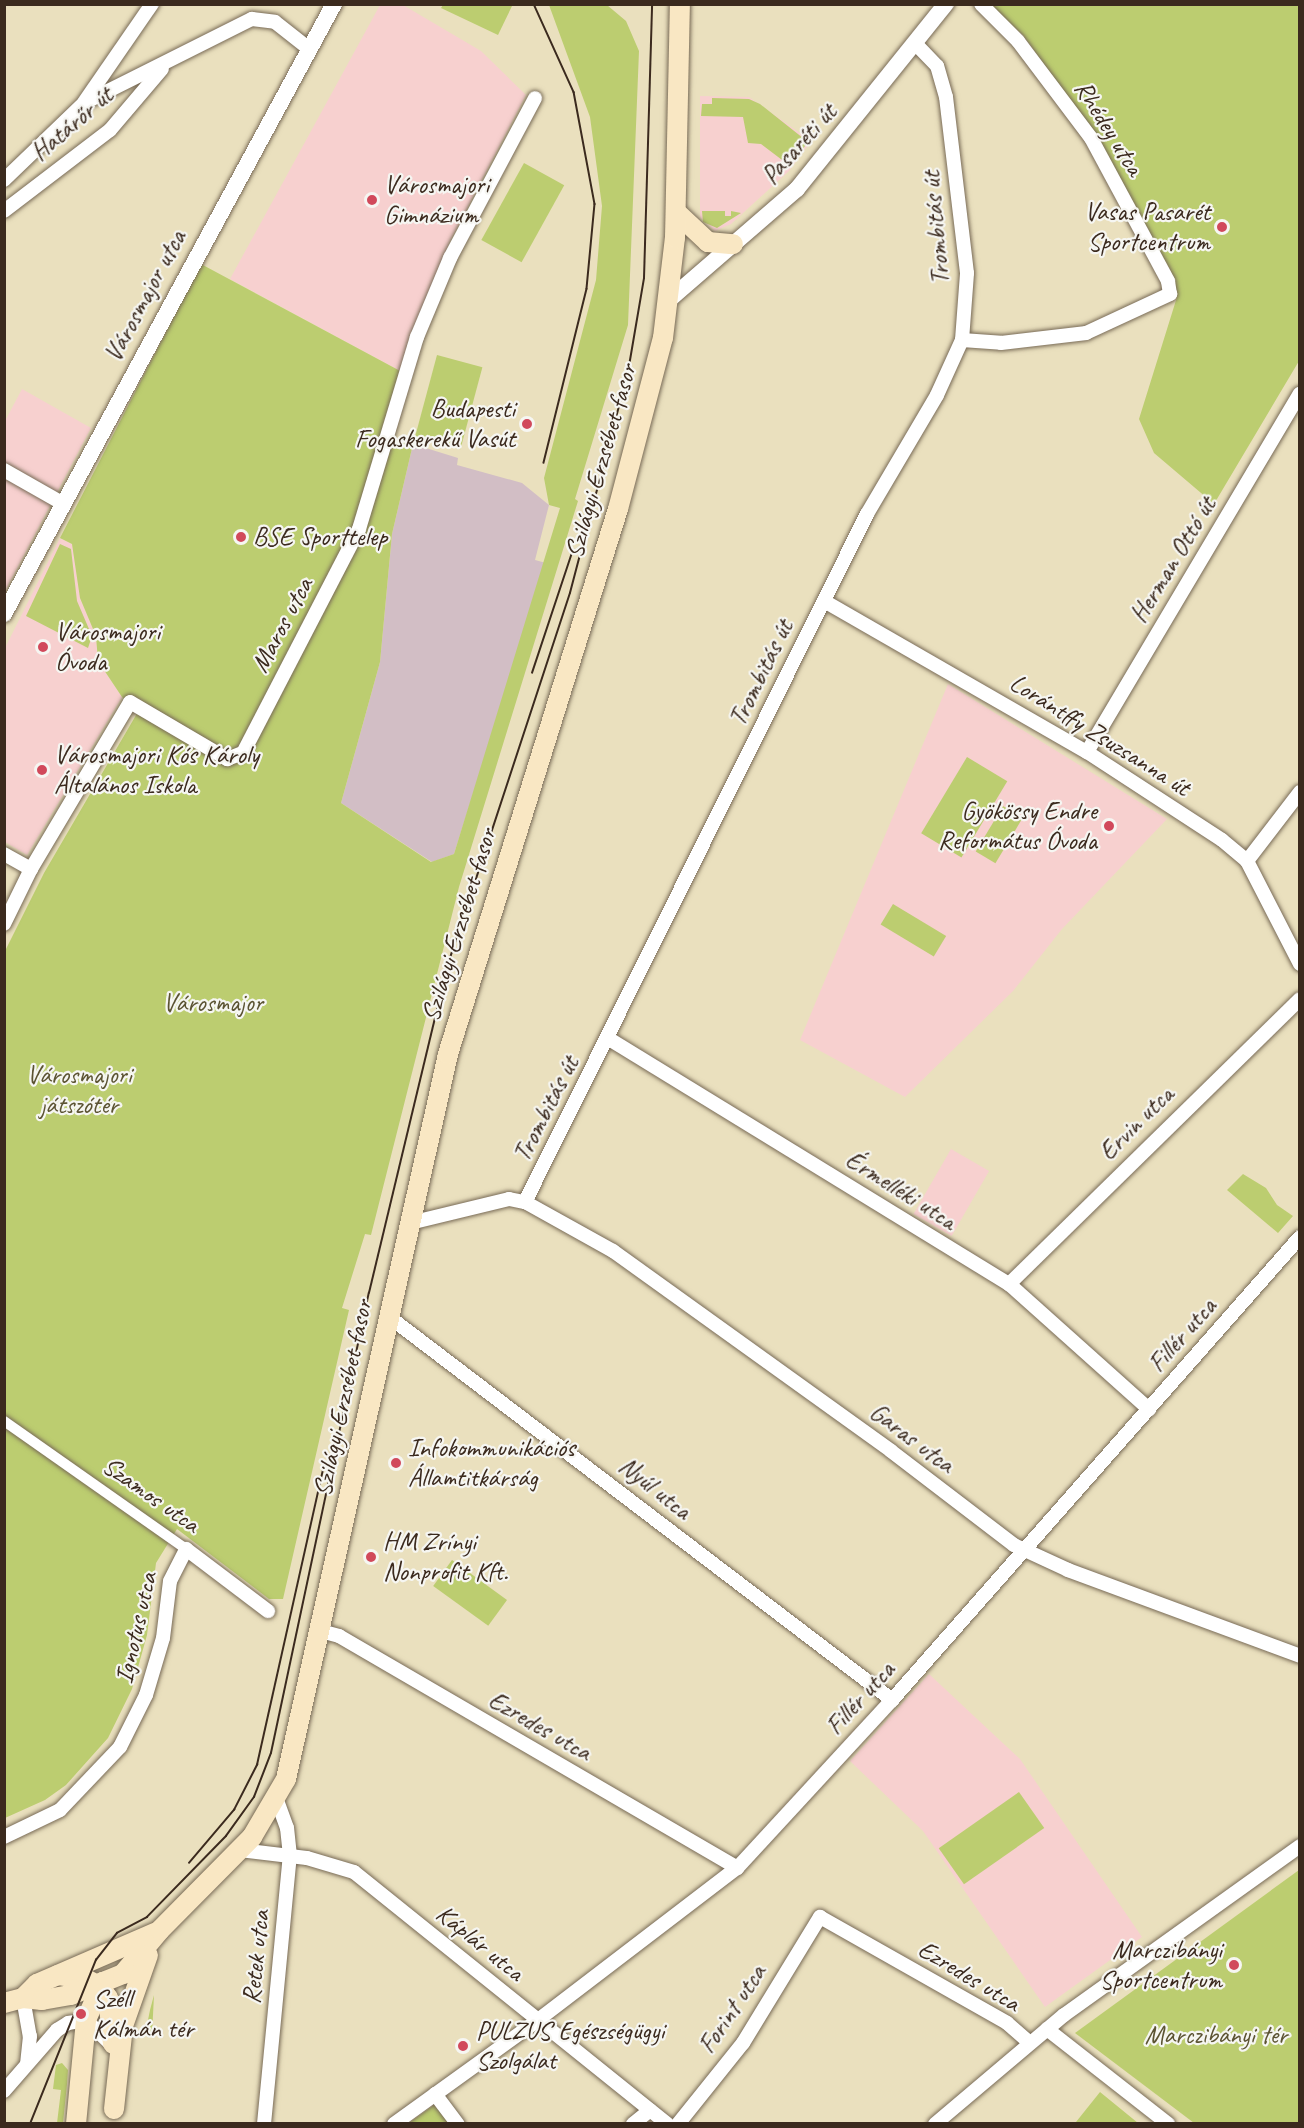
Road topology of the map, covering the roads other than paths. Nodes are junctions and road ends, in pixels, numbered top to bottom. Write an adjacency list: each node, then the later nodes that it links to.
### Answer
1 (152, 4): 10 (street)
2 (334, 4): 7 (street, Városmajor utca)
3 (680, 4): 13 (main road, Szilágyi Erzsébet fasor)
4 (946, 4): 6 (street, Pasaréti út)
5 (981, 4): 16 (street, Rhédey utca)
6 (916, 44): 14 (street, Pasaréti út); 16 (street, Trombitás út)
7 (308, 48): 8 (street, Határőr út); 19 (street, Városmajor utca)
8 (165, 66): 10 (street, Határőr út); 12 (street, Határőr út)
9 (536, 98): 26 (street, Maros utca)
10 (84, 103): 11 (street, Határőr út)
11 (4, 180)
12 (4, 212)
13 (676, 212): 14 (main road); 15 (main road, Szilágyi Erzsébet fasor)
14 (733, 244): 15 (street, Pasaréti út)
15 (670, 299): 32 (main road, Szilágyi Erzsébet fasor)
16 (962, 340): 20 (street, Trombitás út)
17 (1299, 393): 22 (street, Herman Ottó út)
18 (4, 470): 19 (street)
19 (62, 503): 21 (street, Városmajor utca)
20 (824, 601): 22 (street, Lorántffy Zsuzsanna út); 30 (street, Trombitás út)
21 (4, 614)
22 (1086, 752): 25 (street, Lorántffy Zsuzsanna út)
23 (1299, 792): 25 (street)
24 (4, 854): 26 (street)
25 (1247, 861): 28 (street, Lorántffy Zsuzsanna út)
26 (31, 870): 27 (street, Maros utca)
27 (4, 924)
28 (1299, 964)
29 (1299, 999): 34 (street, Ervin utca)
30 (609, 1039): 31 (street, Trombitás út); 34 (street, Érmelléki utca)
31 (525, 1202): 32 (street, Trombitás út); 39 (street, Garas utca)
32 (410, 1223): 35 (main road, Szilágyi Erzsébet fasor)
33 (1299, 1237): 36 (street, Fillér utca)
34 (1009, 1284): 36 (street, Érmelléki utca)
35 (388, 1316): 41 (main road, Szilágyi Erzsébet fasor); 43 (street, Nyúl utca)
36 (1149, 1409): 39 (street, Fillér utca)
37 (4, 1421): 38 (street, Szamos utca)
38 (186, 1549): 40 (street, Szamos utca); 45 (street, Ignotus utca)
39 (1024, 1551): 42 (street, Garas utca); 43 (street, Fillér utca)
40 (268, 1611)
41 (317, 1630): 44 (main road, Szilágyi Erzsébet fasor); 49 (street, Ezredes utca)
42 (1299, 1656)
43 (891, 1700): 49 (street, Fillér utca)
44 (276, 1798): 47 (main road, Szilágyi Erzsébet fasor); 48 (street, Retek utca)
45 (4, 1837)
46 (1299, 1846): 58 (street)
47 (240, 1850): 48 (street, Káplár utca); 51 (main road)
48 (290, 1856): 57 (street, Káplár utca); 67 (street, Retek utca)
49 (737, 1868): 57 (street, Fillér utca)
50 (820, 1917): 59 (street, Ezredes utca); 72 (street, Forint utca)
51 (152, 1935): 52 (main road); 53 (main road); 65 (main road)
52 (58, 1975): 53 (main road); 55 (main road)
53 (99, 1986): 54 (main road); 56 (main road); 60 (main road)
54 (59, 1998): 55 (main road); 56 (main road)
55 (14, 2000): 61 (street)
56 (86, 2020): 60 (street); 61 (street); 66 (main road)
57 (538, 2020): 63 (street, Fillér utca); 64 (street, Káplár utca)
58 (1047, 2029): 59 (street); 74 (street)
59 (1030, 2043): 73 (street)
60 (113, 2046): 65 (main road)
61 (27, 2065): 62 (street)
62 (4, 2091)
63 (435, 2094): 68 (street, Fillér utca); 69 (street)
64 (650, 2110): 70 (street); 71 (street, Káplár utca)
65 (113, 2116)
66 (76, 2124)
67 (264, 2124)
68 (394, 2124)
69 (458, 2124)
70 (633, 2124)
71 (667, 2124)
72 (678, 2124)
73 (935, 2124)
74 (1167, 2124)

